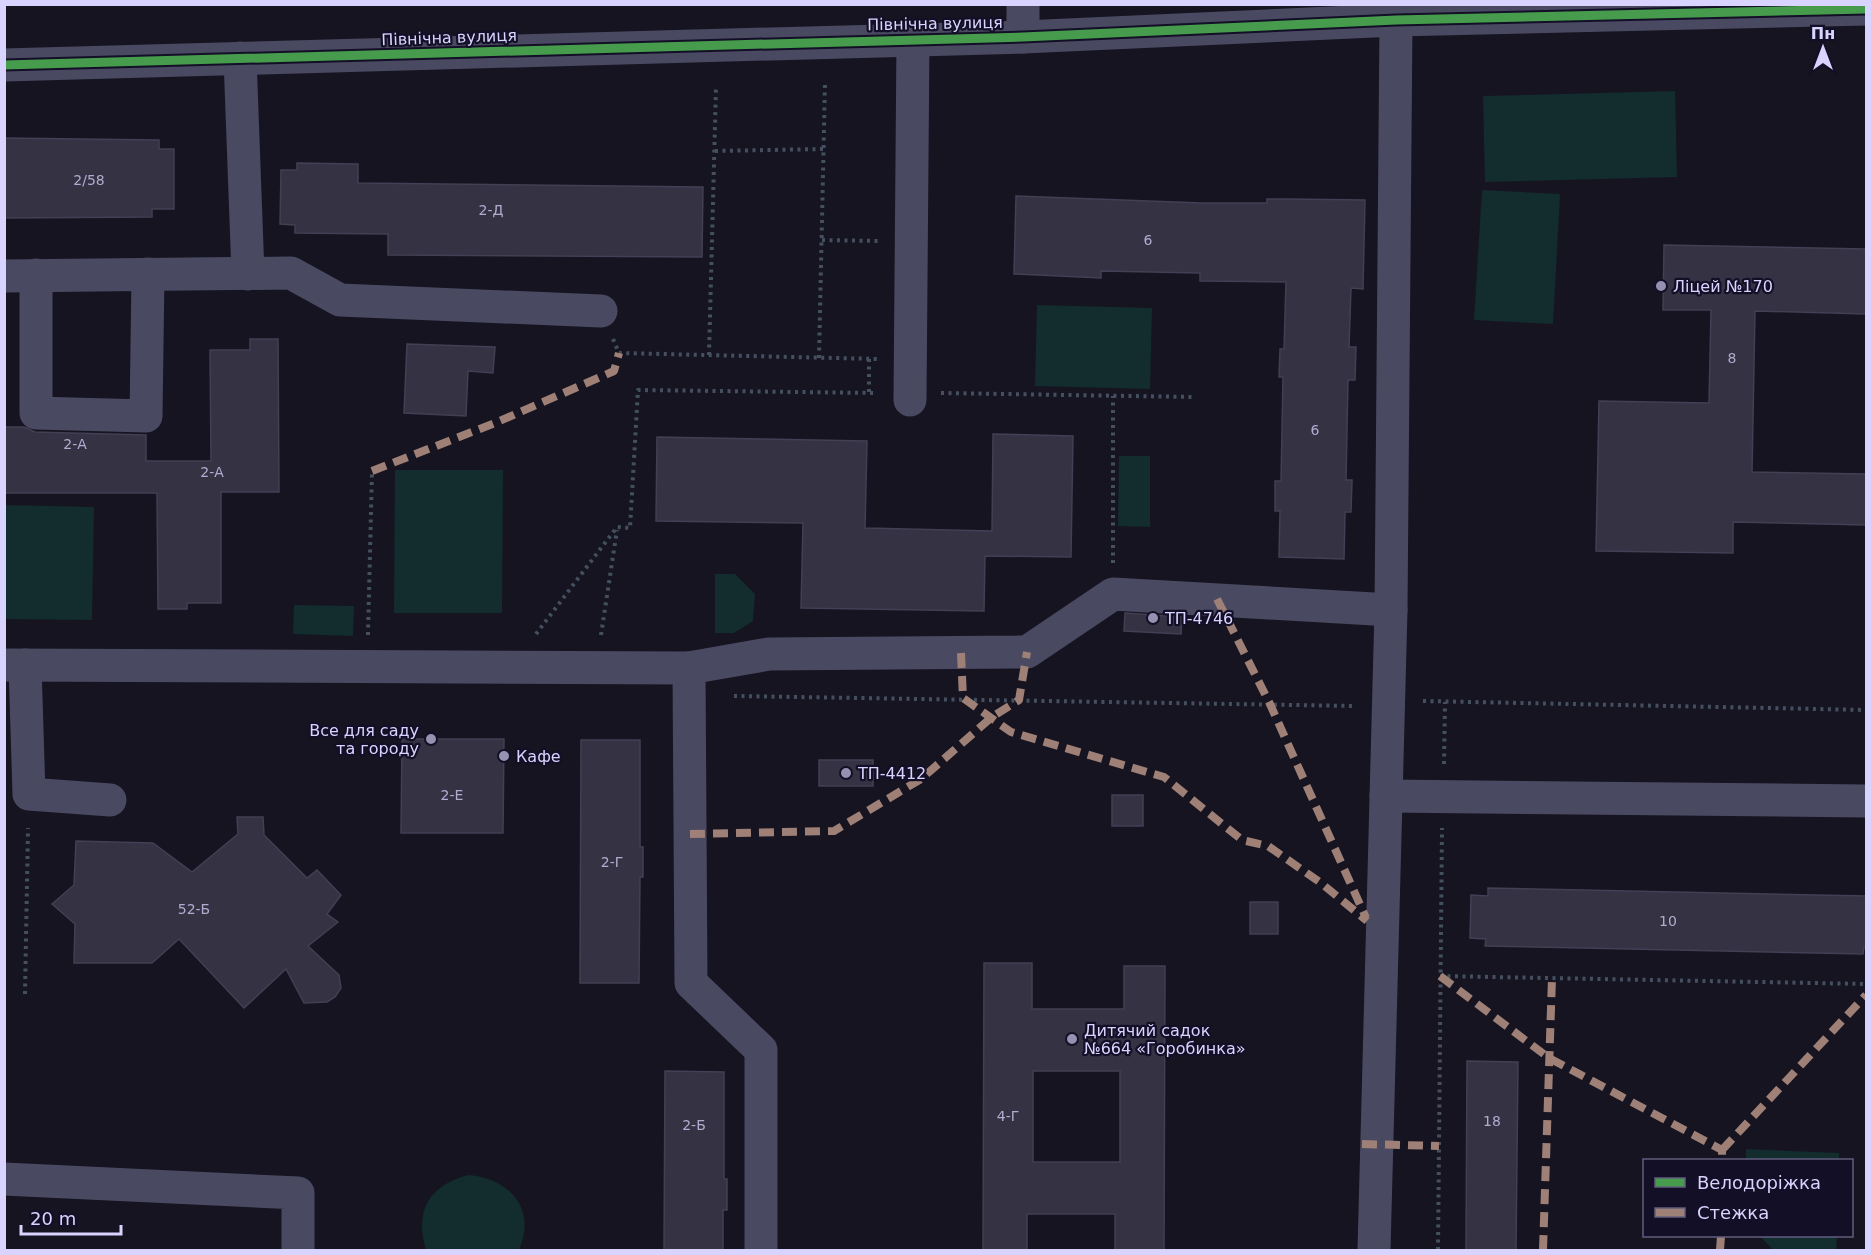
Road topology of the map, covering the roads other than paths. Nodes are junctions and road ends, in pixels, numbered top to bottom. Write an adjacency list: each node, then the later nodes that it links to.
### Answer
1 (1023, 4): 4 (street)
2 (1866, 9): 3 (street, Північна вулиця)
3 (1396, 20): 4 (street, Північна вулиця); 13 (street)
4 (1023, 37): 5 (street, Північна вулиця)
5 (913, 38): 6 (street, Північна вулиця); 12 (street)
6 (240, 58): 7 (street, Північна вулиця); 9 (street)
7 (4, 65)
8 (148, 274): 9 (street); 10 (street); 10 (street)
9 (248, 274): 11 (street)
10 (20, 275)
11 (601, 311)
12 (910, 400)
13 (1391, 610): 15 (street); 16 (street)
14 (15, 665): 15 (street); 17 (street)
15 (689, 668): 21 (street)
16 (1386, 796): 18 (street); 22 (street)
17 (110, 800)
18 (1866, 801)
19 (4, 1179): 20 (street)
20 (298, 1251)
21 (761, 1251)
22 (1374, 1251)

